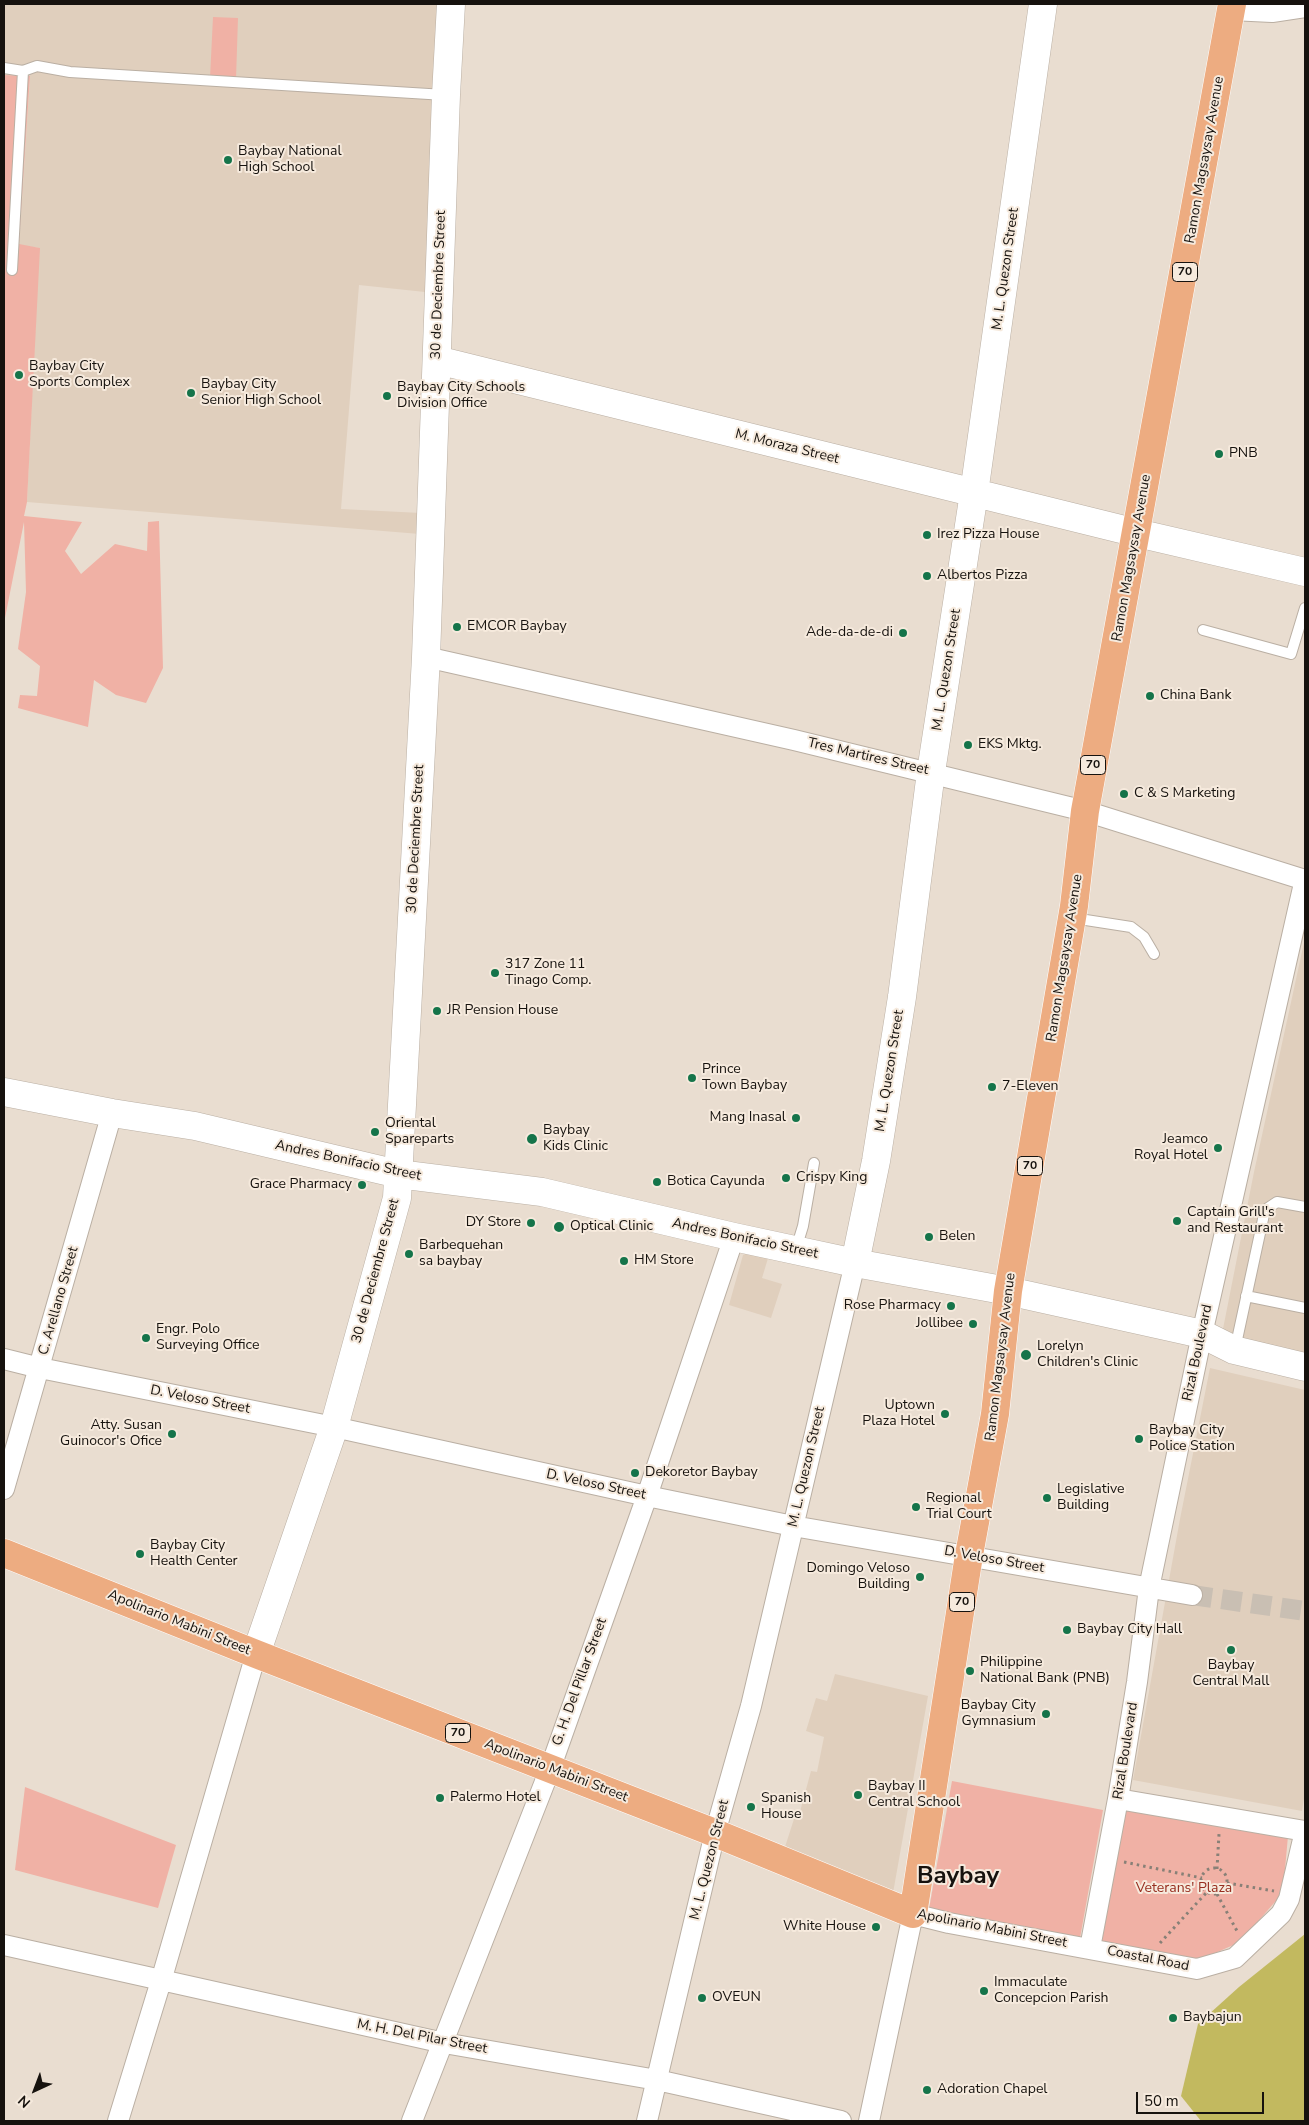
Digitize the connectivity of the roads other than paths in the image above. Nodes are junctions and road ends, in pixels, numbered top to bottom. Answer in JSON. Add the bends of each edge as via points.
{"nodes":[{"id":1,"x":451,"y":4,"type":"edge"},
{"id":2,"x":1043,"y":4,"type":"edge"},
{"id":3,"x":1232,"y":7,"type":"edge"},
{"id":4,"x":1305,"y":8,"type":"edge"},
{"id":5,"x":4,"y":68,"type":"edge"},
{"id":6,"x":23,"y":71,"type":"junction"},
{"id":7,"x":446,"y":95,"type":"junction"},
{"id":8,"x":12,"y":270,"type":"dead end"},
{"id":9,"x":437,"y":360,"type":"junction"},
{"id":10,"x":974,"y":493,"type":"junction"},
{"id":11,"x":1137,"y":533,"type":"junction"},
{"id":12,"x":1305,"y":572,"type":"edge"},
{"id":13,"x":1305,"y":608,"type":"edge"},
{"id":14,"x":1203,"y":630,"type":"dead end"},
{"id":15,"x":426,"y":657,"type":"junction"},
{"id":16,"x":931,"y":772,"type":"junction"},
{"id":17,"x":1085,"y":811,"type":"junction"},
{"id":18,"x":1305,"y":880,"type":"edge"},
{"id":19,"x":1072,"y":918,"type":"junction"},
{"id":20,"x":1154,"y":954,"type":"dead end"},
{"id":21,"x":4,"y":1092,"type":"edge"},
{"id":22,"x":112,"y":1113,"type":"junction"},
{"id":23,"x":814,"y":1163,"type":"dead end"},
{"id":24,"x":398,"y":1174,"type":"junction"},
{"id":25,"x":1305,"y":1207,"type":"edge"},
{"id":26,"x":734,"y":1237,"type":"junction"},
{"id":27,"x":795,"y":1250,"type":"junction"},
{"id":28,"x":856,"y":1263,"type":"junction"},
{"id":29,"x":1008,"y":1291,"type":"junction"},
{"id":30,"x":1246,"y":1296,"type":"junction"},
{"id":31,"x":1305,"y":1308,"type":"edge"},
{"id":32,"x":1202,"y":1334,"type":"junction"},
{"id":33,"x":1234,"y":1350,"type":"junction"},
{"id":34,"x":4,"y":1359,"type":"edge"},
{"id":35,"x":1305,"y":1367,"type":"edge"},
{"id":36,"x":40,"y":1368,"type":"junction"},
{"id":37,"x":334,"y":1427,"type":"junction"},
{"id":38,"x":4,"y":1489,"type":"edge"},
{"id":39,"x":646,"y":1496,"type":"junction"},
{"id":40,"x":793,"y":1526,"type":"junction"},
{"id":41,"x":4,"y":1553,"type":"edge"},
{"id":42,"x":970,"y":1555,"type":"junction"},
{"id":43,"x":1149,"y":1588,"type":"junction"},
{"id":44,"x":1192,"y":1594,"type":"tunnel mouth"},
{"id":45,"x":256,"y":1654,"type":"junction"},
{"id":46,"x":550,"y":1769,"type":"junction"},
{"id":47,"x":1118,"y":1799,"type":"junction"},
{"id":48,"x":1305,"y":1831,"type":"edge"},
{"id":49,"x":715,"y":1833,"type":"junction"},
{"id":50,"x":913,"y":1914,"type":"junction"},
{"id":51,"x":4,"y":1945,"type":"edge"},
{"id":52,"x":1090,"y":1948,"type":"junction"},
{"id":53,"x":161,"y":1982,"type":"junction"},
{"id":54,"x":444,"y":2043,"type":"junction"},
{"id":55,"x":657,"y":2080,"type":"junction"},
{"id":56,"x":118,"y":2121,"type":"edge"},
{"id":57,"x":412,"y":2121,"type":"edge"},
{"id":58,"x":647,"y":2121,"type":"edge"},
{"id":59,"x":841,"y":2121,"type":"edge"},
{"id":60,"x":869,"y":2121,"type":"edge"}],
"edges":[{"from":1,"to":7,"type":"street","name":"30 de Deciembre Street"},
{"from":2,"to":10,"type":"street","name":"M. L. Quezon Street"},
{"from":3,"to":4,"type":"street","via":[[1272,12]]},
{"from":3,"to":11,"type":"main road","name":"Ramon Magsaysay Avenue","number":"70"},
{"from":5,"to":6,"type":"lane"},
{"from":6,"to":7,"type":"lane","via":[[37,66],[70,72]]},
{"from":6,"to":8,"type":"lane"},
{"from":7,"to":9,"type":"street","name":"30 de Deciembre Street"},
{"from":9,"to":10,"type":"street","name":"M. Moraza Street"},
{"from":9,"to":15,"type":"street","name":"30 de Deciembre Street"},
{"from":10,"to":11,"type":"street","name":"M. Moraza Street"},
{"from":10,"to":16,"type":"street","name":"M. L. Quezon Street"},
{"from":11,"to":12,"type":"street","name":"M. Moraza Street"},
{"from":11,"to":17,"type":"main road","name":"Ramon Magsaysay Avenue","number":"70"},
{"from":13,"to":14,"type":"lane","via":[[1291,654]]},
{"from":15,"to":16,"type":"street","name":"Tres Martires Street"},
{"from":15,"to":24,"type":"street","name":"30 de Deciembre Street"},
{"from":16,"to":17,"type":"street","name":"Tres Martires Street"},
{"from":16,"to":28,"type":"street","name":"M. L. Quezon Street","via":[[901,1005]]},
{"from":17,"to":18,"type":"street","name":"Tres Martires Street"},
{"from":17,"to":19,"type":"main road","name":"Ramon Magsaysay Avenue","number":"70"},
{"from":18,"to":32,"type":"street","name":"Rizal Boulevard"},
{"from":19,"to":20,"type":"lane","via":[[1131,927],[1144,938]]},
{"from":19,"to":29,"type":"main road","name":"Ramon Magsaysay Avenue","number":"70"},
{"from":21,"to":22,"type":"street","name":"Andres Bonifacio Street"},
{"from":22,"to":24,"type":"street","name":"Andres Bonifacio Street","via":[[195,1126]]},
{"from":22,"to":36,"type":"street","name":"C. Arellano Street"},
{"from":23,"to":27,"type":"lane","via":[[803,1226]]},
{"from":24,"to":26,"type":"street","name":"Andres Bonifacio Street","via":[[542,1192]]},
{"from":24,"to":37,"type":"street","name":"30 de Deciembre Street","via":[[397,1198]]},
{"from":25,"to":30,"type":"lane","via":[[1277,1202],[1265,1210]]},
{"from":26,"to":27,"type":"street","name":"Andres Bonifacio Street"},
{"from":26,"to":39,"type":"street","name":"G. H. Del Pillar Street"},
{"from":27,"to":28,"type":"street","name":"Andres Bonifacio Street"},
{"from":28,"to":29,"type":"street","name":"Andres Bonifacio Street"},
{"from":28,"to":40,"type":"street","name":"M. L. Quezon Street"},
{"from":29,"to":32,"type":"street","name":"Andres Bonifacio Street"},
{"from":29,"to":42,"type":"main road","name":"Ramon Magsaysay Avenue","number":"70","via":[[995,1414]]},
{"from":30,"to":31,"type":"lane"},
{"from":30,"to":33,"type":"lane"},
{"from":32,"to":33,"type":"street","name":"Andres Bonifacio Street"},
{"from":32,"to":43,"type":"street","name":"Rizal Boulevard"},
{"from":33,"to":35,"type":"street","name":"Andres Bonifacio Street"},
{"from":34,"to":36,"type":"street","name":"D. Veloso Street"},
{"from":36,"to":37,"type":"street","name":"D. Veloso Street"},
{"from":36,"to":38,"type":"street","name":"C. Arellano Street"},
{"from":37,"to":39,"type":"street","name":"D. Veloso Street"},
{"from":37,"to":45,"type":"street","name":"30 de Deciembre Street"},
{"from":39,"to":40,"type":"street","name":"D. Veloso Street"},
{"from":39,"to":46,"type":"street","name":"G. H. Del Pillar Street"},
{"from":40,"to":42,"type":"street","name":"D. Veloso Street"},
{"from":40,"to":49,"type":"street","name":"M. L. Quezon Street","via":[[750,1706]]},
{"from":41,"to":45,"type":"main road","name":"Apolinario Mabini Street","number":"70"},
{"from":42,"to":43,"type":"street","name":"D. Veloso Street"},
{"from":42,"to":50,"type":"main road","name":"Ramon Magsaysay Avenue","number":"70"},
{"from":43,"to":44,"type":"street","name":"D. Veloso Street"},
{"from":43,"to":47,"type":"street","name":"Rizal Boulevard"},
{"from":45,"to":46,"type":"main road","name":"Apolinario Mabini Street","number":"70"},
{"from":45,"to":53,"type":"street"},
{"from":46,"to":49,"type":"main road","name":"Apolinario Mabini Street","number":"70"},
{"from":46,"to":54,"type":"street","name":"G. H. Del Pillar Street"},
{"from":47,"to":48,"type":"street"},
{"from":47,"to":52,"type":"street","name":"Rizal Boulevard"},
{"from":48,"to":52,"type":"street","name":"Coastal Road","via":[[1290,1894],[1281,1914],[1235,1958],[1197,1969]]},
{"from":49,"to":50,"type":"main road","name":"Apolinario Mabini Street","number":"70"},
{"from":49,"to":55,"type":"street","name":"M. L. Quezon Street"},
{"from":50,"to":52,"type":"street","name":"Apolinario Mabini Street"},
{"from":50,"to":60,"type":"street"},
{"from":51,"to":53,"type":"street","name":"M. H. Del Pilar Street"},
{"from":53,"to":54,"type":"street","name":"M. H. Del Pilar Street"},
{"from":53,"to":56,"type":"street"},
{"from":54,"to":55,"type":"street","name":"M. H. Del Pilar Street"},
{"from":54,"to":57,"type":"street","name":"G. H. Del Pillar Street"},
{"from":55,"to":58,"type":"street","name":"M. L. Quezon Street"},
{"from":55,"to":59,"type":"street","name":"M. H. Del Pilar Street"}]}
